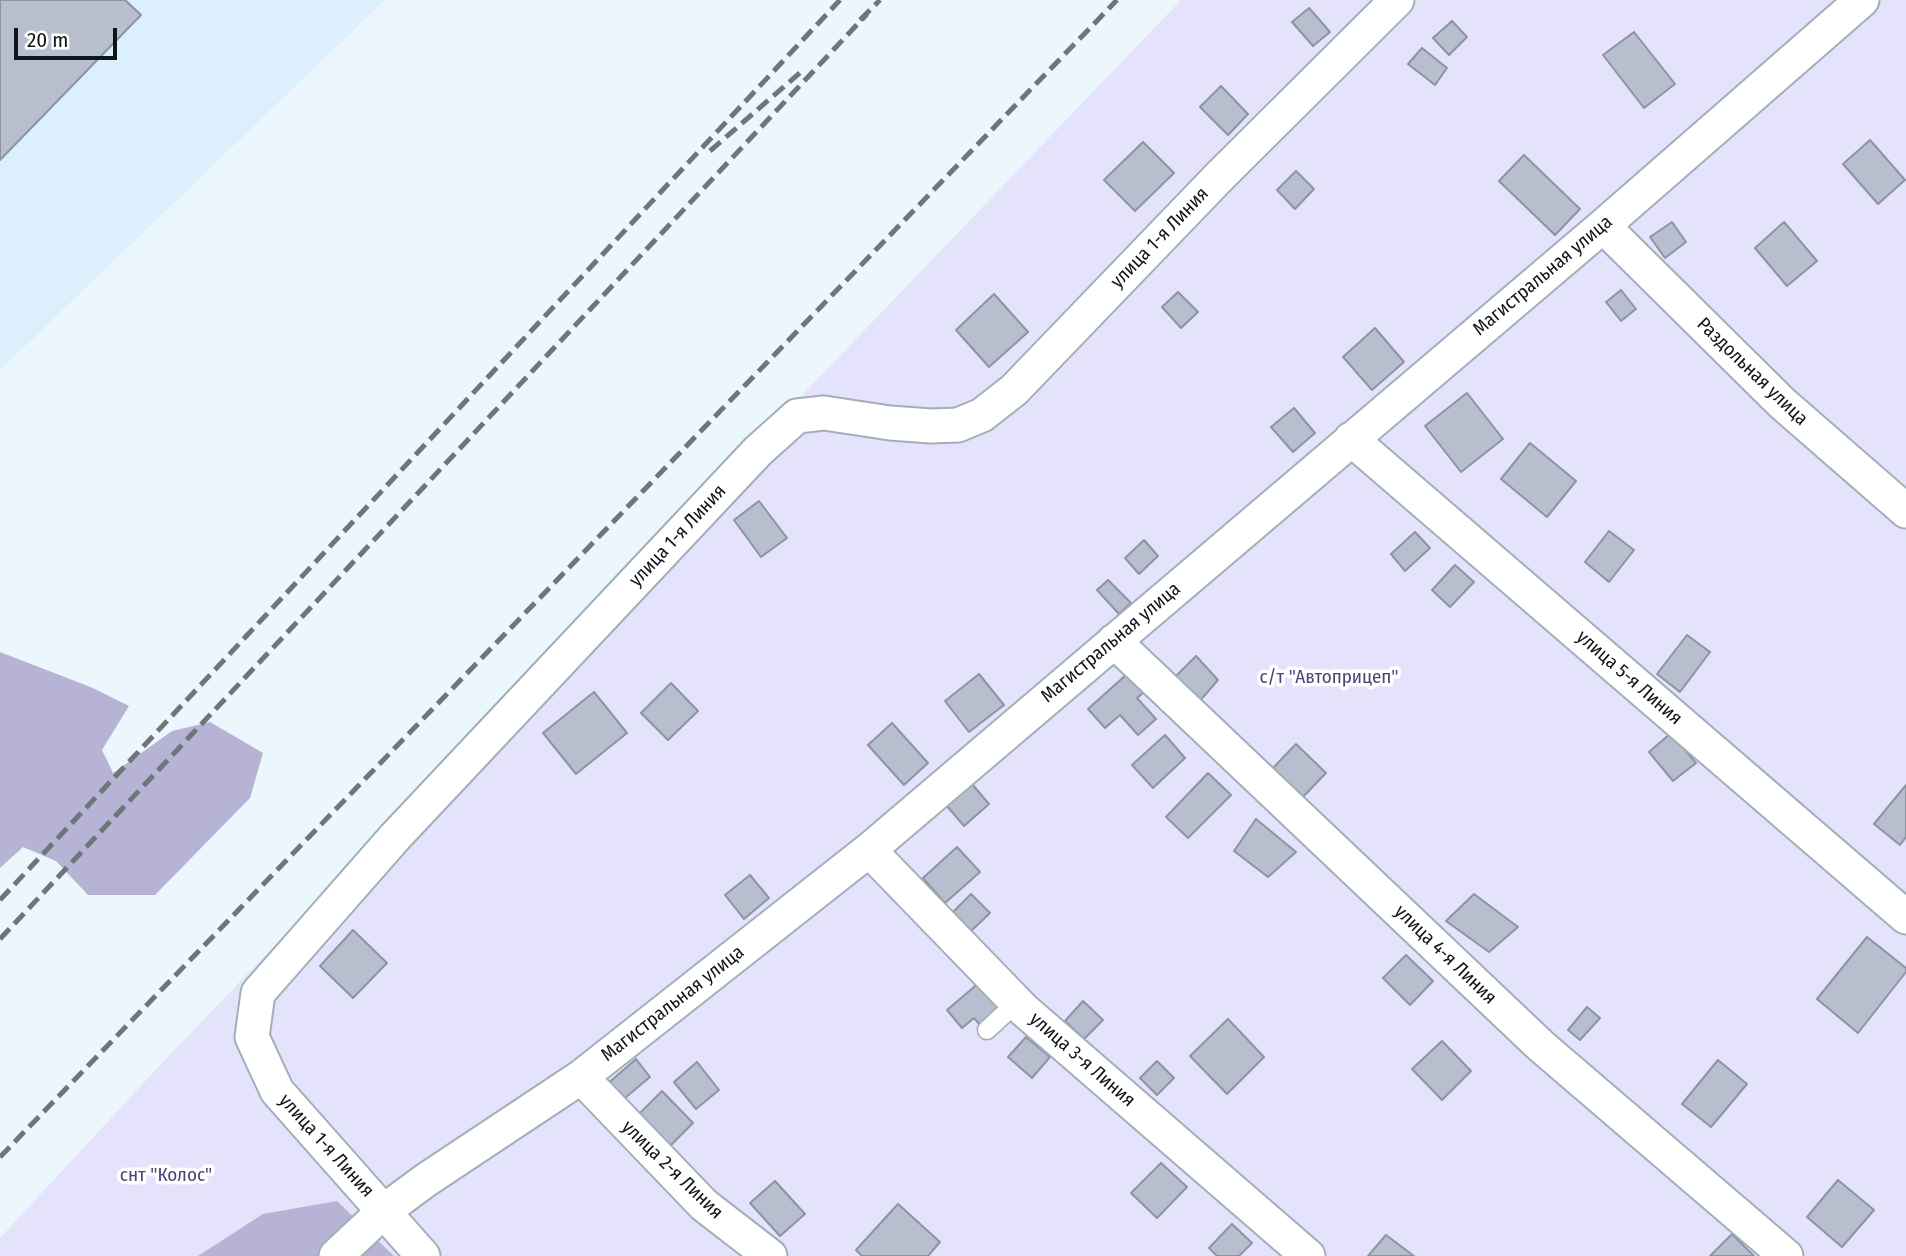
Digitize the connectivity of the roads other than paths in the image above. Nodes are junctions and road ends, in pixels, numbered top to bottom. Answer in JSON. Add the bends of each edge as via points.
{"nodes":[{"id":1,"x":1398,"y":0,"type":"edge"},
{"id":2,"x":1862,"y":0,"type":"edge"},
{"id":3,"x":1603,"y":226,"type":"junction"},
{"id":4,"x":1351,"y":439,"type":"junction"},
{"id":5,"x":1906,"y":511,"type":"edge"},
{"id":6,"x":1114,"y":641,"type":"junction"},
{"id":7,"x":869,"y":850,"type":"junction"},
{"id":8,"x":1906,"y":917,"type":"edge"},
{"id":9,"x":1017,"y":1002,"type":"junction"},
{"id":10,"x":988,"y":1030,"type":"dead end"},
{"id":11,"x":581,"y":1077,"type":"junction"},
{"id":12,"x":384,"y":1211,"type":"junction"},
{"id":13,"x":336,"y":1256,"type":"edge"},
{"id":14,"x":423,"y":1256,"type":"edge"},
{"id":15,"x":770,"y":1256,"type":"edge"},
{"id":16,"x":1308,"y":1256,"type":"edge"},
{"id":17,"x":1787,"y":1256,"type":"edge"}],
"edges":[{"from":1,"to":12,"type":"street","name":"улица 1-я Линия","via":[[1014,390],[982,415],[958,425],[931,426],[824,413],[797,416],[758,451],[404,827],[258,993],[252,1037],[277,1091]]},
{"from":2,"to":3,"type":"street","name":"Магистральная улица"},
{"from":3,"to":4,"type":"street","name":"Магистральная улица"},
{"from":3,"to":5,"type":"street","name":"Раздольная улица","via":[[1782,403]]},
{"from":4,"to":6,"type":"street","name":"Магистральная улица"},
{"from":4,"to":8,"type":"street","name":"улица 5-я Линия"},
{"from":6,"to":7,"type":"street","name":"Магистральная улица"},
{"from":6,"to":17,"type":"street","name":"улица 4-я Линия","via":[[1541,1046]]},
{"from":7,"to":9,"type":"street","name":"улица 3-я Линия"},
{"from":7,"to":11,"type":"street","name":"Магистральная улица"},
{"from":9,"to":10,"type":"lane"},
{"from":9,"to":16,"type":"street","name":"улица 3-я Линия"},
{"from":11,"to":12,"type":"street","name":"Магистральная улица"},
{"from":11,"to":15,"type":"street","name":"улица 2-я Линия","via":[[704,1205]]},
{"from":12,"to":13,"type":"street","name":"Магистральная улица"},
{"from":12,"to":14,"type":"street","name":"улица 1-я Линия"}]}
